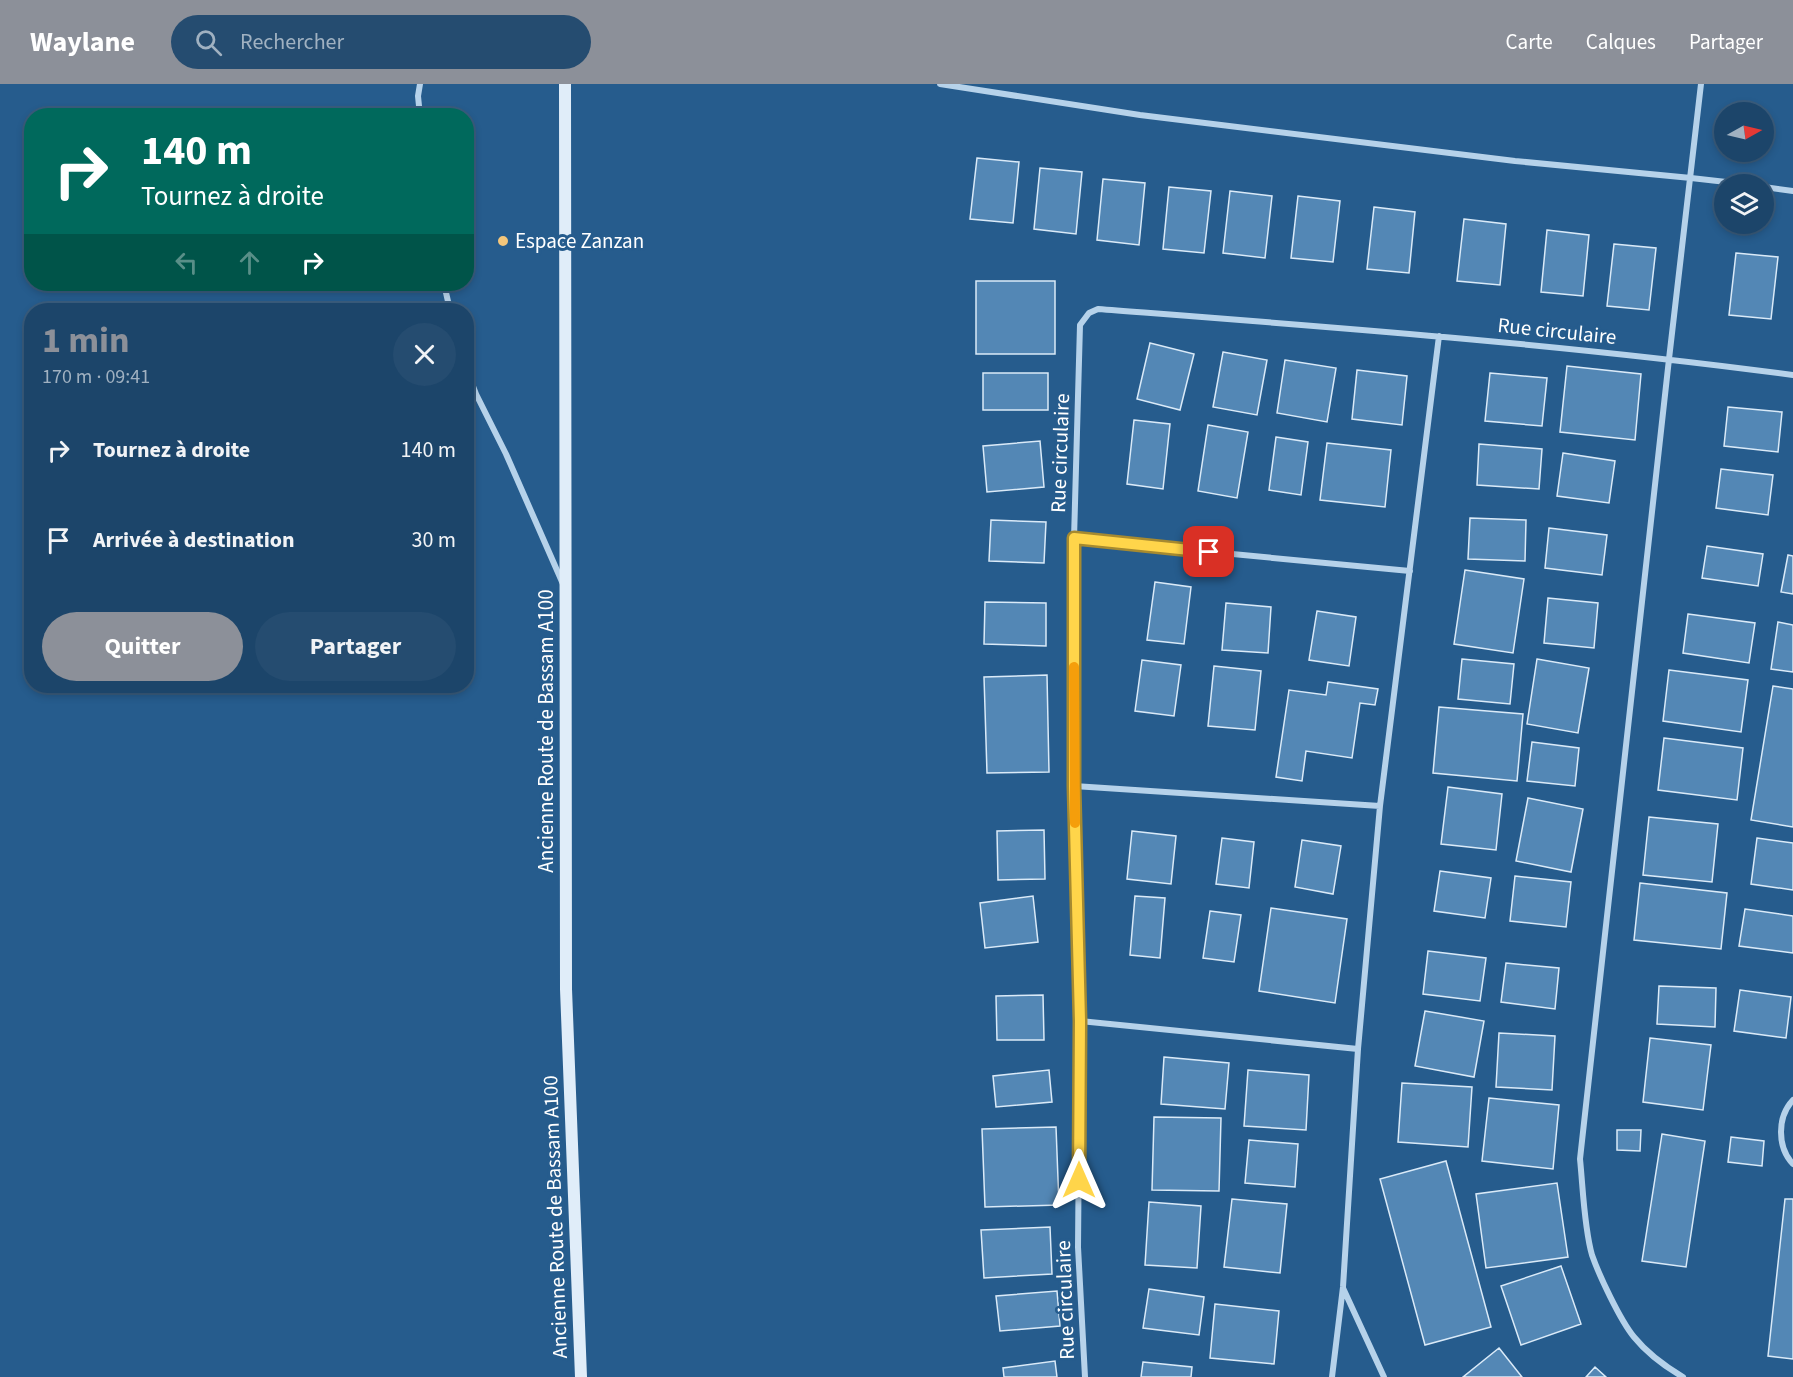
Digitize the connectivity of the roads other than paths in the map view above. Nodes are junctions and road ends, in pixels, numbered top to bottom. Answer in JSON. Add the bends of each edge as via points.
{"nodes":[{"id":1,"x":420,"y":84,"type":"edge"},
{"id":2,"x":565,"y":84,"type":"edge"},
{"id":3,"x":940,"y":84,"type":"edge"},
{"id":4,"x":1701,"y":84,"type":"edge"},
{"id":5,"x":419,"y":108,"type":"edge"},
{"id":6,"x":1691,"y":178,"type":"junction"},
{"id":7,"x":1714,"y":181,"type":"edge"},
{"id":8,"x":1774,"y":188,"type":"edge"},
{"id":9,"x":1793,"y":191,"type":"edge"},
{"id":10,"x":1439,"y":336,"type":"junction"},
{"id":11,"x":1669,"y":359,"type":"junction"},
{"id":12,"x":1793,"y":375,"type":"edge"},
{"id":13,"x":474,"y":389,"type":"edge"},
{"id":14,"x":1074,"y":538,"type":"junction"},
{"id":15,"x":1410,"y":572,"type":"junction"},
{"id":16,"x":566,"y":591,"type":"junction"},
{"id":17,"x":1074,"y":786,"type":"junction"},
{"id":18,"x":1380,"y":806,"type":"junction"},
{"id":19,"x":1080,"y":1021,"type":"junction"},
{"id":20,"x":1358,"y":1049,"type":"junction"},
{"id":21,"x":1793,"y":1100,"type":"edge"},
{"id":22,"x":1793,"y":1164,"type":"edge"},
{"id":23,"x":1343,"y":1287,"type":"junction"},
{"id":24,"x":580,"y":1377,"type":"edge"},
{"id":25,"x":1085,"y":1377,"type":"edge"},
{"id":26,"x":1332,"y":1377,"type":"edge"},
{"id":27,"x":1384,"y":1377,"type":"edge"},
{"id":28,"x":1683,"y":1377,"type":"edge"}],
"edges":[{"from":1,"to":5,"type":"street"},
{"from":2,"to":16,"type":"main road","name":"Ancienne Route de Bassam A100"},
{"from":3,"to":6,"type":"street","via":[[1140,115],[1515,161]]},
{"from":4,"to":6,"type":"street"},
{"from":6,"to":7,"type":"street"},
{"from":6,"to":11,"type":"street"},
{"from":8,"to":9,"type":"street"},
{"from":10,"to":11,"type":"street","name":"Rue circulaire"},
{"from":10,"to":14,"type":"street","name":"Rue circulaire","via":[[1098,309],[1089,313],[1080,325]]},
{"from":10,"to":15,"type":"street"},
{"from":11,"to":12,"type":"street","name":"Rue circulaire"},
{"from":11,"to":28,"type":"street","via":[[1580,1159],[1592,1254],[1613,1302],[1634,1336]]},
{"from":13,"to":16,"type":"street"},
{"from":14,"to":15,"type":"street"},
{"from":14,"to":17,"type":"street","name":"Rue circulaire"},
{"from":15,"to":18,"type":"street"},
{"from":16,"to":24,"type":"main road","name":"Ancienne Route de Bassam A100","via":[[566,989]]},
{"from":17,"to":18,"type":"street"},
{"from":17,"to":19,"type":"street","name":"Rue circulaire"},
{"from":18,"to":20,"type":"street"},
{"from":19,"to":20,"type":"street"},
{"from":19,"to":25,"type":"street","name":"Rue circulaire","via":[[1078,1247]]},
{"from":20,"to":23,"type":"street"},
{"from":21,"to":22,"type":"street","via":[[1781,1125],[1782,1144]]},
{"from":23,"to":26,"type":"street"},
{"from":23,"to":27,"type":"street"}]}
